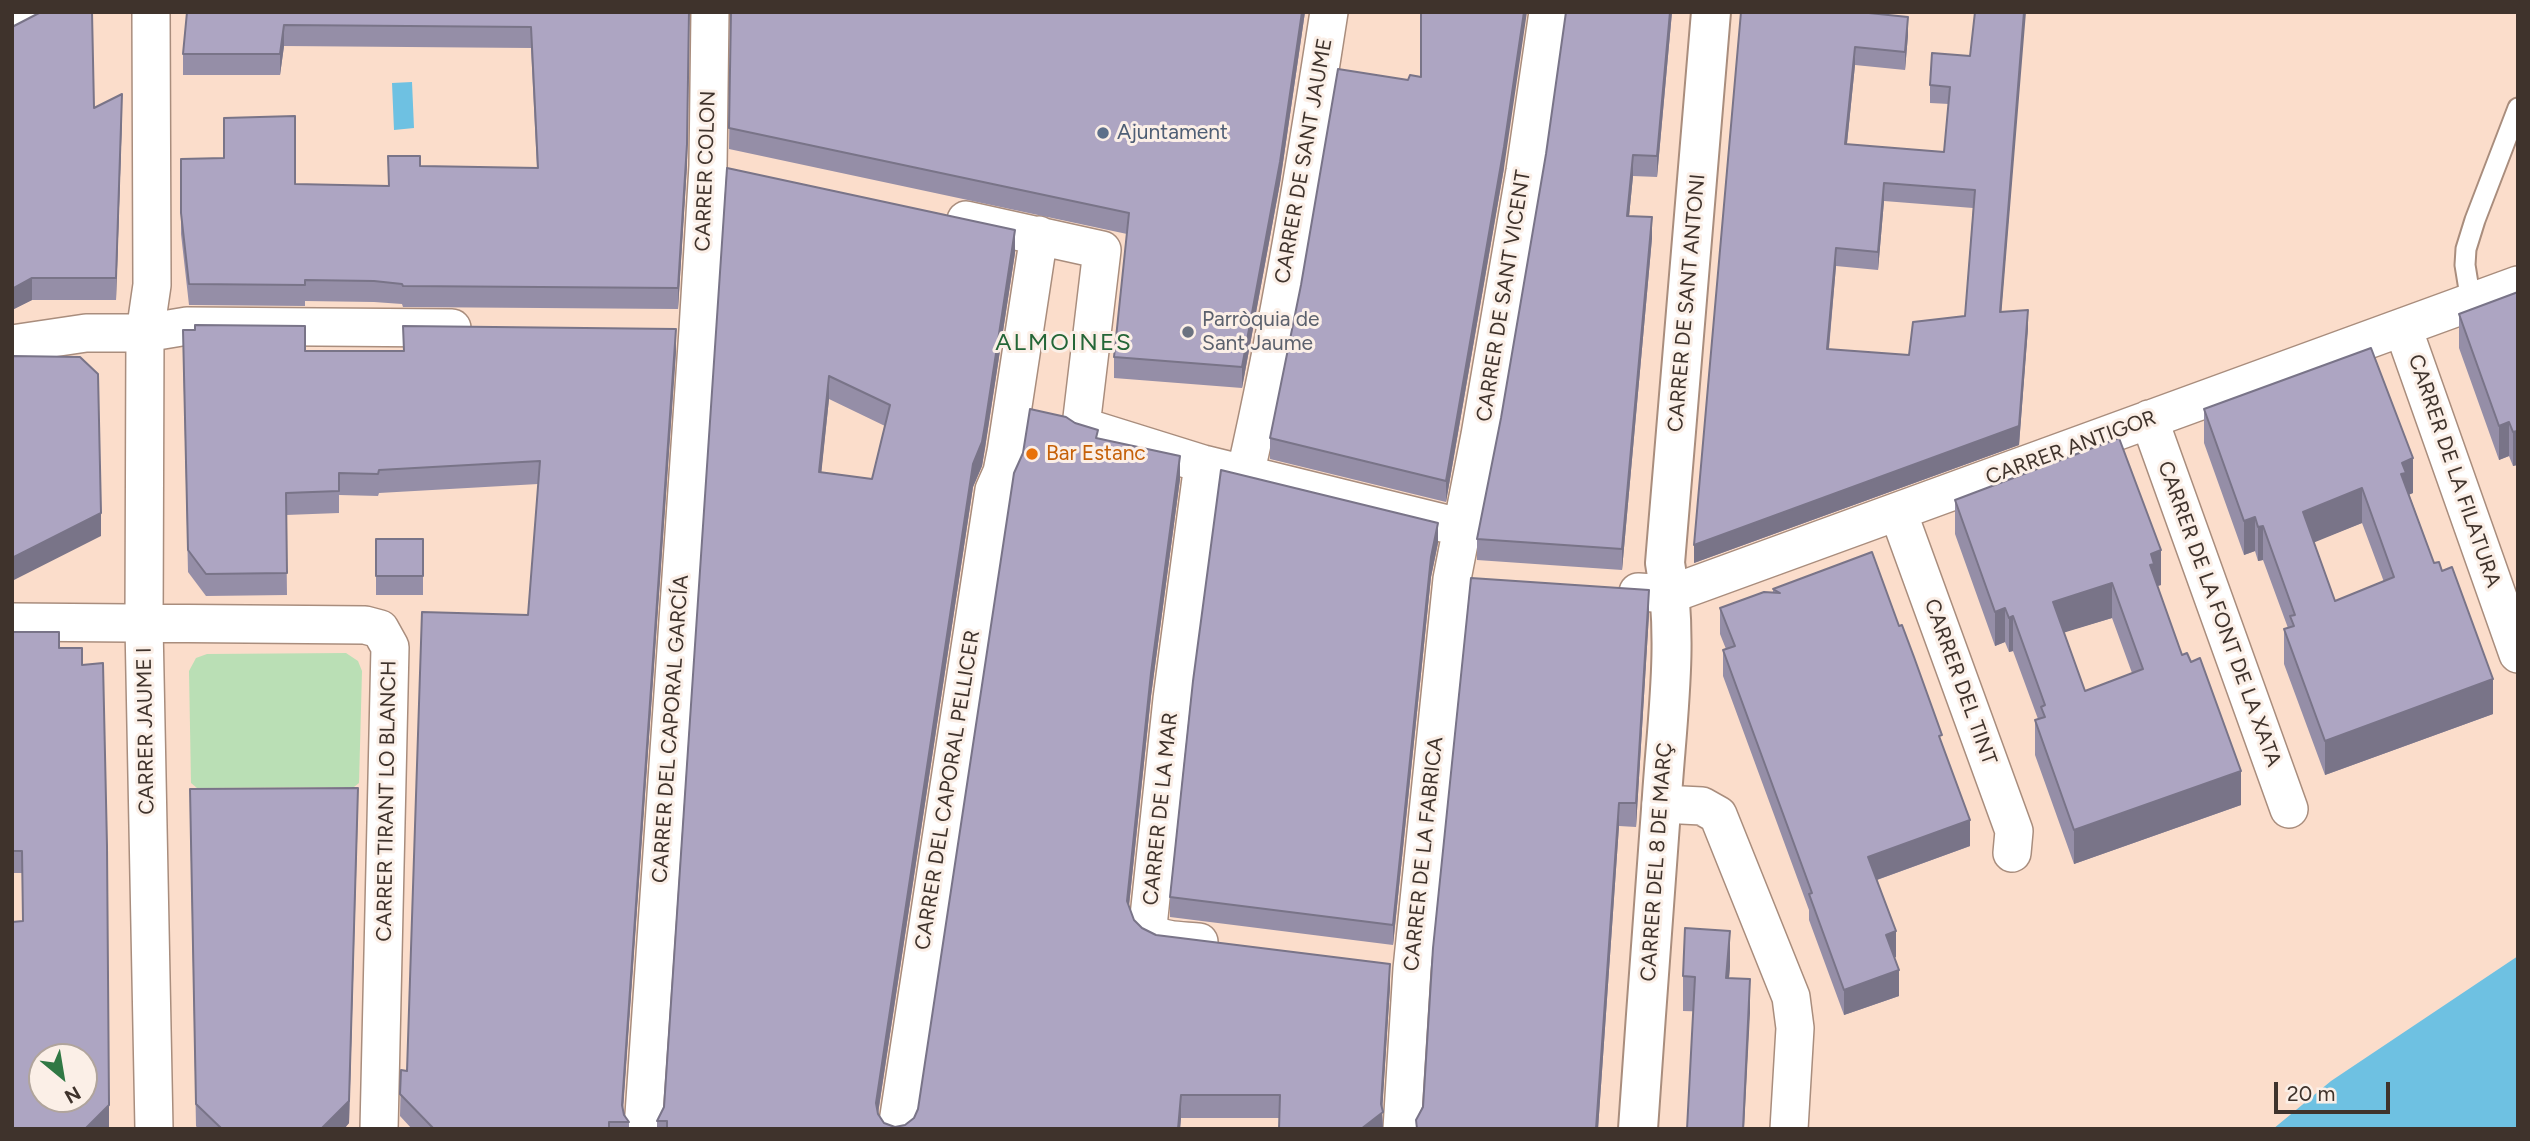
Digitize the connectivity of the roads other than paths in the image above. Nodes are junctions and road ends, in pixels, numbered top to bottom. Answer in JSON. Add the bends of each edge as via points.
{"nodes":[{"id":1,"x":37,"y":12,"type":"edge"},
{"id":2,"x":151,"y":12,"type":"edge"},
{"id":3,"x":710,"y":12,"type":"edge"},
{"id":4,"x":1329,"y":12,"type":"edge"},
{"id":5,"x":1548,"y":12,"type":"edge"},
{"id":6,"x":1711,"y":12,"type":"edge"},
{"id":7,"x":12,"y":25,"type":"edge"},
{"id":8,"x":2518,"y":108,"type":"edge"},
{"id":9,"x":932,"y":213,"type":"edge"},
{"id":10,"x":1039,"y":236,"type":"junction"},
{"id":11,"x":2518,"y":285,"type":"edge"},
{"id":12,"x":2471,"y":302,"type":"junction"},
{"id":13,"x":491,"y":328,"type":"edge"},
{"id":14,"x":2403,"y":328,"type":"junction"},
{"id":15,"x":685,"y":330,"type":"joint"},
{"id":16,"x":145,"y":333,"type":"junction"},
{"id":17,"x":12,"y":344,"type":"edge"},
{"id":18,"x":2149,"y":419,"type":"junction"},
{"id":19,"x":1203,"y":464,"type":"junction"},
{"id":20,"x":1245,"y":475,"type":"junction"},
{"id":21,"x":1898,"y":512,"type":"junction"},
{"id":22,"x":1463,"y":528,"type":"junction"},
{"id":23,"x":1466,"y":580,"type":"joint"},
{"id":24,"x":1602,"y":590,"type":"edge"},
{"id":25,"x":1671,"y":594,"type":"junction"},
{"id":26,"x":12,"y":622,"type":"edge"},
{"id":27,"x":144,"y":625,"type":"junction"},
{"id":28,"x":2518,"y":654,"type":"edge"},
{"id":29,"x":1661,"y":804,"type":"junction"},
{"id":30,"x":2289,"y":809,"type":"dead end"},
{"id":31,"x":2012,"y":853,"type":"dead end"},
{"id":32,"x":1226,"y":945,"type":"edge"},
{"id":33,"x":154,"y":1129,"type":"edge"},
{"id":34,"x":379,"y":1129,"type":"edge"},
{"id":35,"x":643,"y":1129,"type":"edge"},
{"id":36,"x":897,"y":1129,"type":"edge"},
{"id":37,"x":1402,"y":1129,"type":"edge"},
{"id":38,"x":1638,"y":1129,"type":"edge"},
{"id":39,"x":1790,"y":1129,"type":"edge"}],
"edges":[{"from":1,"to":7,"type":"street"},
{"from":2,"to":16,"type":"street","name":"CARRER JAUME I","via":[[152,285]]},
{"from":3,"to":15,"type":"street","name":"CARRER COLON","via":[[721,169]]},
{"from":4,"to":20,"type":"street","name":"CARRER DE SANT JAUME","via":[[1267,376]]},
{"from":5,"to":22,"type":"street","name":"CARRER DE SANT VICENT"},
{"from":6,"to":25,"type":"street","name":"CARRER DE SANT ANTONI","via":[[1665,563]]},
{"from":8,"to":12,"type":"lane","via":[[2466,249]]},
{"from":9,"to":10,"type":"street"},
{"from":10,"to":19,"type":"street","via":[[1102,250],[1081,426]]},
{"from":10,"to":36,"type":"street","name":"CARRER DEL CAPORAL PELLICER","via":[[1006,452],[994,490]]},
{"from":11,"to":12,"type":"street","name":"CARRER ANTIGOR"},
{"from":12,"to":14,"type":"street","name":"CARRER ANTIGOR"},
{"from":13,"to":16,"type":"street","via":[[187,326]]},
{"from":14,"to":18,"type":"street","name":"CARRER ANTIGOR"},
{"from":14,"to":28,"type":"street","name":"CARRER DE LA FILATURA"},
{"from":15,"to":35,"type":"street","name":"CARRER DEL CAPORAL GARCÍA"},
{"from":16,"to":17,"type":"street","via":[[86,333]]},
{"from":16,"to":27,"type":"street","name":"CARRER JAUME I"},
{"from":18,"to":21,"type":"street","name":"CARRER ANTIGOR"},
{"from":18,"to":30,"type":"street","name":"CARRER DE LA FONT DE LA XATA"},
{"from":19,"to":20,"type":"street"},
{"from":19,"to":32,"type":"street","name":"CARRER DE LA MAR","via":[[1148,926],[1159,937]]},
{"from":20,"to":22,"type":"street"},
{"from":21,"to":25,"type":"street","name":"CARRER ANTIGOR"},
{"from":21,"to":31,"type":"street","name":"CARRER DEL TINT","via":[[2014,831]]},
{"from":22,"to":23,"type":"street","name":"CARRER DE SANT VICENT"},
{"from":23,"to":37,"type":"street","name":"CARRER DE LA FABRICA","via":[[1399,967]]},
{"from":24,"to":25,"type":"street"},
{"from":25,"to":29,"type":"street","name":"CARRER DEL 8 DE MARÇ"},
{"from":26,"to":27,"type":"street","name":"CARRER TIRANT LO BLANCH"},
{"from":27,"to":33,"type":"street","name":"CARRER JAUME I"},
{"from":27,"to":34,"type":"street","name":"CARRER TIRANT LO BLANCH","via":[[365,625],[380,629],[390,647]]},
{"from":29,"to":38,"type":"street","name":"CARRER DEL 8 DE MARÇ"},
{"from":29,"to":39,"type":"street","via":[[1702,806],[1718,815],[1791,997],[1795,1028]]}]}
